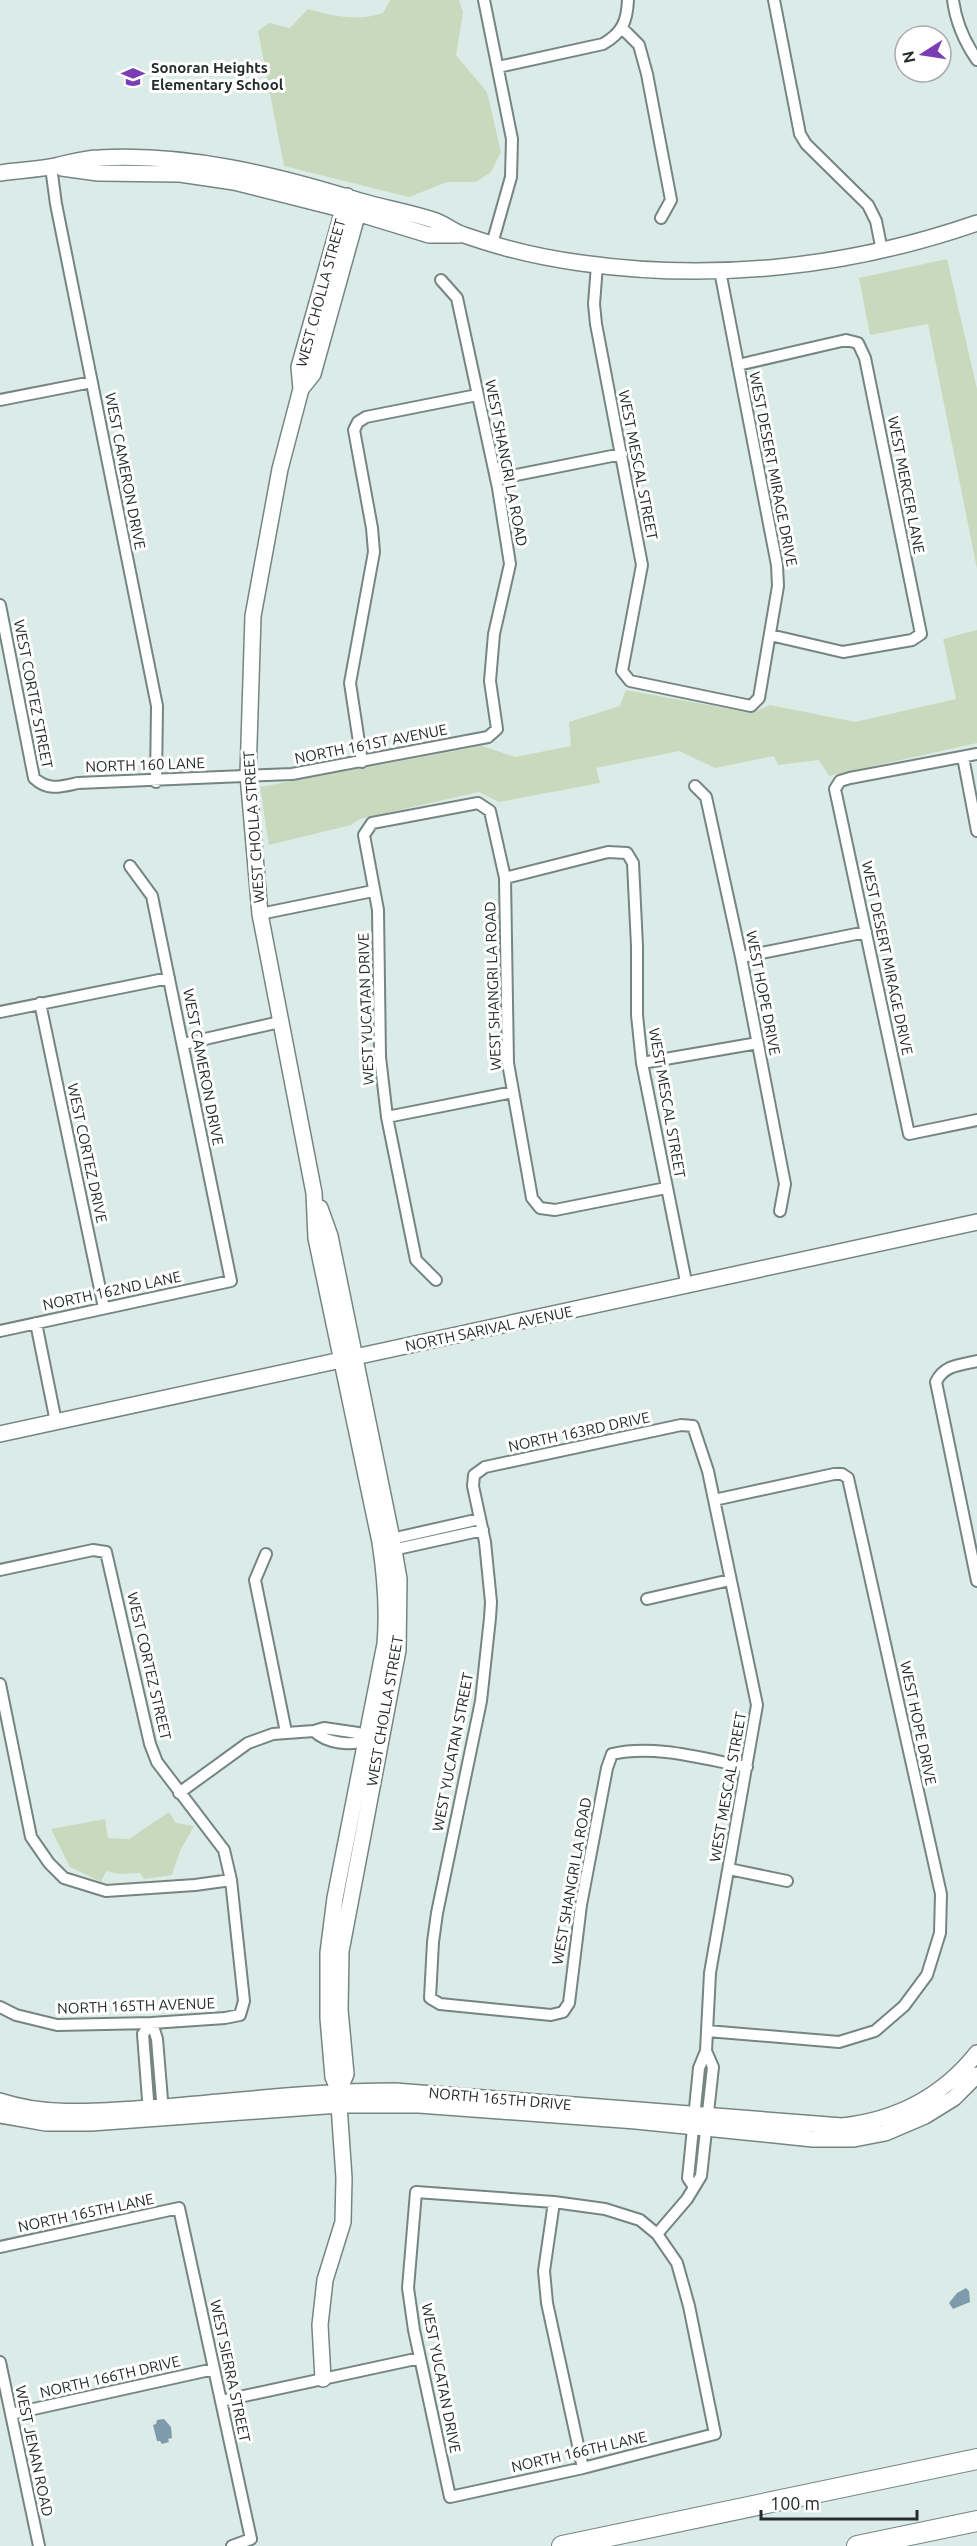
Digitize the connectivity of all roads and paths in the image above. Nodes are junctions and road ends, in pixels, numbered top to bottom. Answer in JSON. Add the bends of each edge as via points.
{"nodes":[{"id":1,"x":484,"y":0,"type":"edge"},
{"id":2,"x":628,"y":0,"type":"edge"},
{"id":3,"x":774,"y":0,"type":"edge"},
{"id":4,"x":953,"y":0,"type":"edge"},
{"id":5,"x":623,"y":29,"type":"junction"},
{"id":6,"x":977,"y":60,"type":"edge"},
{"id":7,"x":498,"y":67,"type":"junction"},
{"id":8,"x":51,"y":167,"type":"junction"},
{"id":9,"x":0,"y":173,"type":"edge"},
{"id":10,"x":352,"y":205,"type":"junction"},
{"id":11,"x":661,"y":218,"type":"dead end"},
{"id":12,"x":977,"y":222,"type":"edge"},
{"id":13,"x":492,"y":244,"type":"junction"},
{"id":14,"x":882,"y":251,"type":"junction"},
{"id":15,"x":597,"y":264,"type":"junction"},
{"id":16,"x":720,"y":271,"type":"junction"},
{"id":17,"x":441,"y":279,"type":"dead end"},
{"id":18,"x":738,"y":365,"type":"junction"},
{"id":19,"x":92,"y":382,"type":"junction"},
{"id":20,"x":477,"y":395,"type":"junction"},
{"id":21,"x":0,"y":400,"type":"edge"},
{"id":22,"x":622,"y":454,"type":"junction"},
{"id":23,"x":495,"y":479,"type":"junction"},
{"id":24,"x":0,"y":605,"type":"edge"},
{"id":25,"x":770,"y":635,"type":"junction"},
{"id":26,"x":751,"y":706,"type":"joint"},
{"id":27,"x":497,"y":729,"type":"joint"},
{"id":28,"x":977,"y":754,"type":"edge"},
{"id":29,"x":963,"y":757,"type":"junction"},
{"id":30,"x":362,"y":762,"type":"junction"},
{"id":31,"x":248,"y":775,"type":"junction"},
{"id":32,"x":156,"y":782,"type":"junction"},
{"id":33,"x":43,"y":786,"type":"joint"},
{"id":34,"x":695,"y":786,"type":"dead end"},
{"id":35,"x":977,"y":831,"type":"edge"},
{"id":36,"x":364,"y":835,"type":"joint"},
{"id":37,"x":130,"y":866,"type":"dead end"},
{"id":38,"x":505,"y":878,"type":"junction"},
{"id":39,"x":374,"y":891,"type":"junction"},
{"id":40,"x":260,"y":914,"type":"junction"},
{"id":41,"x":866,"y":932,"type":"junction"},
{"id":42,"x":741,"y":957,"type":"junction"},
{"id":43,"x":169,"y":978,"type":"junction"},
{"id":44,"x":40,"y":1003,"type":"junction"},
{"id":45,"x":0,"y":1012,"type":"edge"},
{"id":46,"x":280,"y":1022,"type":"junction"},
{"id":47,"x":758,"y":1042,"type":"junction"},
{"id":48,"x":183,"y":1044,"type":"junction"},
{"id":49,"x":642,"y":1063,"type":"junction"},
{"id":50,"x":513,"y":1092,"type":"junction"},
{"id":51,"x":387,"y":1117,"type":"junction"},
{"id":52,"x":976,"y":1123,"type":"edge"},
{"id":53,"x":666,"y":1188,"type":"junction"},
{"id":54,"x":780,"y":1210,"type":"dead end"},
{"id":55,"x":977,"y":1222,"type":"edge"},
{"id":56,"x":436,"y":1280,"type":"dead end"},
{"id":57,"x":231,"y":1281,"type":"joint"},
{"id":58,"x":687,"y":1287,"type":"junction"},
{"id":59,"x":104,"y":1308,"type":"junction"},
{"id":60,"x":36,"y":1323,"type":"junction"},
{"id":61,"x":0,"y":1330,"type":"edge"},
{"id":62,"x":348,"y":1359,"type":"junction"},
{"id":63,"x":977,"y":1361,"type":"edge"},
{"id":64,"x":56,"y":1422,"type":"junction"},
{"id":65,"x":693,"y":1426,"type":"joint"},
{"id":66,"x":0,"y":1434,"type":"edge"},
{"id":67,"x":474,"y":1475,"type":"joint"},
{"id":68,"x":714,"y":1500,"type":"junction"},
{"id":69,"x":481,"y":1524,"type":"junction"},
{"id":70,"x":387,"y":1546,"type":"junction"},
{"id":71,"x":266,"y":1554,"type":"dead end"},
{"id":72,"x":0,"y":1570,"type":"edge"},
{"id":73,"x":730,"y":1580,"type":"junction"},
{"id":74,"x":977,"y":1581,"type":"edge"},
{"id":75,"x":647,"y":1599,"type":"dead end"},
{"id":76,"x":0,"y":1684,"type":"edge"},
{"id":77,"x":286,"y":1732,"type":"junction"},
{"id":78,"x":373,"y":1741,"type":"junction"},
{"id":79,"x":747,"y":1767,"type":"junction"},
{"id":80,"x":179,"y":1793,"type":"junction"},
{"id":81,"x":729,"y":1869,"type":"junction"},
{"id":82,"x":231,"y":1880,"type":"junction"},
{"id":83,"x":787,"y":1881,"type":"dead end"},
{"id":84,"x":0,"y":2007,"type":"edge"},
{"id":85,"x":563,"y":2012,"type":"joint"},
{"id":86,"x":240,"y":2015,"type":"joint"},
{"id":87,"x":152,"y":2023,"type":"junction"},
{"id":88,"x":707,"y":2031,"type":"junction"},
{"id":89,"x":977,"y":2053,"type":"edge"},
{"id":90,"x":977,"y":2075,"type":"edge"},
{"id":91,"x":339,"y":2098,"type":"junction"},
{"id":92,"x":0,"y":2101,"type":"edge"},
{"id":93,"x":156,"y":2113,"type":"junction"},
{"id":94,"x":0,"y":2115,"type":"edge"},
{"id":95,"x":701,"y":2121,"type":"junction"},
{"id":96,"x":554,"y":2202,"type":"junction"},
{"id":97,"x":178,"y":2208,"type":"joint"},
{"id":98,"x":657,"y":2234,"type":"junction"},
{"id":99,"x":0,"y":2247,"type":"edge"},
{"id":100,"x":420,"y":2358,"type":"junction"},
{"id":101,"x":0,"y":2362,"type":"edge"},
{"id":102,"x":214,"y":2369,"type":"junction"},
{"id":103,"x":323,"y":2379,"type":"junction"},
{"id":104,"x":221,"y":2401,"type":"junction"},
{"id":105,"x":11,"y":2414,"type":"junction"},
{"id":106,"x":977,"y":2459,"type":"edge"},
{"id":107,"x":583,"y":2468,"type":"junction"},
{"id":108,"x":450,"y":2497,"type":"joint"},
{"id":109,"x":977,"y":2521,"type":"edge"},
{"id":110,"x":977,"y":2532,"type":"edge"},
{"id":111,"x":911,"y":2535,"type":"junction"},
{"id":112,"x":39,"y":2546,"type":"edge"},
{"id":113,"x":232,"y":2546,"type":"edge"},
{"id":114,"x":562,"y":2546,"type":"edge"},
{"id":115,"x":857,"y":2546,"type":"edge"}],
"edges":[{"from":1,"to":7,"type":"street"},
{"from":2,"to":5,"type":"street"},
{"from":3,"to":14,"type":"street","via":[[800,134],[868,205]]},
{"from":4,"to":6,"type":"street","via":[[965,43]]},
{"from":5,"to":7,"type":"street","via":[[603,44]]},
{"from":5,"to":11,"type":"street","via":[[639,45],[647,74],[671,200]]},
{"from":7,"to":13,"type":"street","via":[[512,139],[512,167]]},
{"from":8,"to":9,"type":"street"},
{"from":8,"to":10,"type":"street","via":[[98,173],[180,174]]},
{"from":8,"to":19,"type":"street","name":"WEST CAMERON DRIVE"},
{"from":10,"to":13,"type":"street","via":[[429,235],[462,235]]},
{"from":10,"to":31,"type":"street","name":"WEST CHOLLA STREET","via":[[313,374],[301,389],[280,469],[253,616]]},
{"from":12,"to":14,"type":"street"},
{"from":13,"to":15,"type":"street"},
{"from":14,"to":16,"type":"street","via":[[835,260]]},
{"from":15,"to":16,"type":"street"},
{"from":15,"to":22,"type":"street","name":"WEST MESCAL STREET","via":[[596,324]]},
{"from":16,"to":18,"type":"street","name":"WEST DESERT MIRAGE DRIVE"},
{"from":17,"to":20,"type":"street","name":"WEST SHANGRI LA ROAD","via":[[457,298]]},
{"from":18,"to":25,"type":"street","name":"WEST DESERT MIRAGE DRIVE","via":[[777,565],[778,586]]},
{"from":18,"to":25,"type":"street","name":"WEST MERCER LANE","via":[[846,340],[858,343],[865,358],[921,634],[912,640],[843,652]]},
{"from":19,"to":21,"type":"street"},
{"from":19,"to":32,"type":"street","name":"WEST CAMERON DRIVE","via":[[157,706]]},
{"from":20,"to":23,"type":"street","name":"WEST SHANGRI LA ROAD"},
{"from":20,"to":30,"type":"street","via":[[366,417],[354,430],[374,552],[350,682]]},
{"from":22,"to":23,"type":"street"},
{"from":22,"to":26,"type":"street","name":"WEST MESCAL STREET","via":[[642,565],[622,671],[630,681]]},
{"from":23,"to":27,"type":"street","name":"WEST SHANGRI LA ROAD","via":[[510,564],[494,634],[490,681]]},
{"from":24,"to":33,"type":"street","name":"WEST CORTEZ STREET","via":[[34,778]]},
{"from":25,"to":26,"type":"street","name":"WEST DESERT MIRAGE DRIVE","via":[[759,698]]},
{"from":27,"to":30,"type":"street","name":"NORTH 161ST AVENUE","via":[[488,737]]},
{"from":28,"to":29,"type":"street"},
{"from":29,"to":35,"type":"street"},
{"from":29,"to":41,"type":"street","name":"WEST DESERT MIRAGE DRIVE","via":[[840,781],[836,789]]},
{"from":30,"to":31,"type":"street","name":"NORTH 161ST AVENUE","via":[[292,774]]},
{"from":31,"to":32,"type":"street","name":"NORTH 160 LANE"},
{"from":31,"to":40,"type":"street","name":"WEST CHOLLA STREET"},
{"from":32,"to":33,"type":"street","name":"NORTH 160 LANE"},
{"from":34,"to":42,"type":"street","name":"WEST HOPE DRIVE","via":[[705,797]]},
{"from":36,"to":38,"type":"street","name":"WEST SHANGRI LA ROAD","via":[[372,823],[478,803],[490,811]]},
{"from":36,"to":39,"type":"street","name":"WEST YUCATAN DRIVE"},
{"from":37,"to":43,"type":"street","name":"WEST CAMERON DRIVE","via":[[153,896]]},
{"from":38,"to":49,"type":"street","name":"WEST MESCAL STREET","via":[[608,852],[627,853],[633,863]]},
{"from":38,"to":50,"type":"street","name":"WEST SHANGRI LA ROAD","via":[[507,1063]]},
{"from":39,"to":40,"type":"street"},
{"from":39,"to":51,"type":"street","name":"WEST YUCATAN DRIVE","via":[[378,910],[380,1057]]},
{"from":40,"to":46,"type":"street","name":"WEST CHOLLA STREET"},
{"from":41,"to":42,"type":"street"},
{"from":41,"to":52,"type":"street","name":"WEST DESERT MIRAGE DRIVE","via":[[909,1134]]},
{"from":42,"to":47,"type":"street","name":"WEST HOPE DRIVE"},
{"from":43,"to":44,"type":"street"},
{"from":43,"to":48,"type":"street","name":"WEST CAMERON DRIVE"},
{"from":44,"to":45,"type":"street"},
{"from":44,"to":59,"type":"street","name":"WEST CORTEZ DRIVE"},
{"from":46,"to":48,"type":"street"},
{"from":46,"to":62,"type":"street","name":"WEST CHOLLA STREET","via":[[314,1193],[330,1236]]},
{"from":47,"to":49,"type":"street"},
{"from":47,"to":54,"type":"street","name":"WEST HOPE DRIVE","via":[[785,1184]]},
{"from":48,"to":57,"type":"street","name":"WEST CAMERON DRIVE"},
{"from":49,"to":53,"type":"street","name":"WEST MESCAL STREET"},
{"from":50,"to":51,"type":"street"},
{"from":50,"to":53,"type":"street","name":"WEST SHANGRI LA ROAD","via":[[532,1198],[540,1208],[555,1210]]},
{"from":51,"to":56,"type":"street","name":"WEST YUCATAN DRIVE","via":[[416,1260]]},
{"from":53,"to":58,"type":"street","name":"WEST MESCAL STREET"},
{"from":55,"to":58,"type":"street","name":"NORTH SARIVAL AVENUE"},
{"from":57,"to":59,"type":"street","name":"NORTH 162ND LANE"},
{"from":58,"to":62,"type":"street","name":"NORTH SARIVAL AVENUE"},
{"from":59,"to":60,"type":"street","name":"NORTH 162ND LANE"},
{"from":60,"to":61,"type":"street","name":"NORTH 162ND LANE"},
{"from":60,"to":64,"type":"street"},
{"from":62,"to":64,"type":"street","name":"NORTH SARIVAL AVENUE"},
{"from":62,"to":70,"type":"street","name":"WEST CHOLLA STREET"},
{"from":63,"to":74,"type":"street","via":[[949,1367],[936,1382]]},
{"from":64,"to":66,"type":"street","name":"NORTH SARIVAL AVENUE"},
{"from":65,"to":67,"type":"street","name":"NORTH 163RD DRIVE","via":[[681,1425],[485,1467]]},
{"from":65,"to":68,"type":"street","name":"WEST MESCAL STREET"},
{"from":67,"to":69,"type":"street","name":"WEST YUCATAN STREET"},
{"from":68,"to":73,"type":"street","name":"WEST MESCAL STREET"},
{"from":68,"to":88,"type":"street","name":"WEST HOPE DRIVE","via":[[834,1474],[848,1478],[941,1894],[940,1933],[927,1975],[904,2007],[875,2031],[839,2042]]},
{"from":69,"to":70,"type":"street"},
{"from":69,"to":85,"type":"street","name":"WEST YUCATAN STREET","via":[[491,1602],[482,1689],[437,1913],[430,1998],[440,2004],[550,2015]]},
{"from":70,"to":78,"type":"street","name":"WEST CHOLLA STREET","via":[[387,1625]]},
{"from":71,"to":77,"type":"street","via":[[255,1580]]},
{"from":72,"to":80,"type":"street","name":"WEST CORTEZ STREET","via":[[93,1550],[106,1552],[150,1744],[157,1762]]},
{"from":73,"to":75,"type":"street"},
{"from":73,"to":79,"type":"street","name":"WEST MESCAL STREET","via":[[757,1706]]},
{"from":76,"to":82,"type":"street","via":[[31,1837],[64,1878],[106,1891]]},
{"from":77,"to":78,"type":"street","via":[[314,1731],[321,1738],[357,1744]]},
{"from":77,"to":80,"type":"street","via":[[248,1743]]},
{"from":78,"to":91,"type":"street","name":"WEST CHOLLA STREET","via":[[341,1951],[340,2010],[346,2074]]},
{"from":79,"to":81,"type":"street","name":"WEST MESCAL STREET"},
{"from":79,"to":85,"type":"street","name":"WEST SHANGRI LA ROAD","via":[[642,1751],[612,1754],[581,1905],[568,2003]]},
{"from":80,"to":82,"type":"street","name":"WEST CORTEZ STREET","via":[[224,1850]]},
{"from":81,"to":83,"type":"street"},
{"from":81,"to":88,"type":"street","name":"WEST MESCAL STREET","via":[[710,1973]]},
{"from":82,"to":86,"type":"street","name":"WEST CORTEZ STREET","via":[[244,2001]]},
{"from":84,"to":87,"type":"street","name":"NORTH 165TH AVENUE","via":[[57,2025]]},
{"from":86,"to":87,"type":"street","name":"NORTH 165TH AVENUE"},
{"from":87,"to":93,"type":"street","via":[[157,2040]]},
{"from":88,"to":95,"type":"street","name":"WEST MESCAL STREET","via":[[706,2051],[713,2067]]},
{"from":89,"to":95,"type":"street","name":"NORTH 165TH DRIVE","via":[[957,2076],[928,2099],[893,2115],[858,2124]]},
{"from":90,"to":95,"type":"street","name":"NORTH 165TH DRIVE","via":[[940,2109],[869,2137],[813,2139]]},
{"from":91,"to":93,"type":"street","name":"NORTH 165TH DRIVE"},
{"from":91,"to":95,"type":"street","name":"NORTH 165TH DRIVE","via":[[445,2094]]},
{"from":91,"to":103,"type":"street","name":"WEST CHOLLA STREET","via":[[344,2222],[324,2291],[320,2325]]},
{"from":92,"to":93,"type":"street","name":"NORTH 165TH DRIVE","via":[[72,2112]]},
{"from":93,"to":94,"type":"street","via":[[91,2123],[46,2123]]},
{"from":95,"to":98,"type":"street","name":"WEST MESCAL STREET","via":[[688,2178],[694,2187]]},
{"from":96,"to":98,"type":"street","via":[[605,2209],[640,2220]]},
{"from":96,"to":100,"type":"street","name":"WEST YUCATAN DRIVE","via":[[416,2192],[408,2288]]},
{"from":96,"to":107,"type":"street","via":[[544,2271],[547,2302]]},
{"from":97,"to":99,"type":"street","name":"NORTH 165TH LANE"},
{"from":97,"to":102,"type":"street","name":"WEST SIERRA STREET"},
{"from":98,"to":107,"type":"street","name":"NORTH 166TH LANE","via":[[677,2263],[716,2434]]},
{"from":100,"to":103,"type":"street"},
{"from":100,"to":108,"type":"street","name":"WEST YUCATAN DRIVE"},
{"from":101,"to":105,"type":"street","name":"WEST JENAN ROAD"},
{"from":102,"to":104,"type":"street","name":"WEST SIERRA STREET"},
{"from":102,"to":105,"type":"street","name":"NORTH 166TH DRIVE"},
{"from":103,"to":104,"type":"street"},
{"from":104,"to":113,"type":"street","name":"WEST SIERRA STREET","via":[[251,2539]]},
{"from":105,"to":112,"type":"street","name":"WEST JENAN ROAD"},
{"from":106,"to":114,"type":"highway"},
{"from":107,"to":108,"type":"street","name":"NORTH 166TH LANE"},
{"from":109,"to":111,"type":"highway"},
{"from":110,"to":111,"type":"highway"},
{"from":111,"to":115,"type":"highway"}]}
